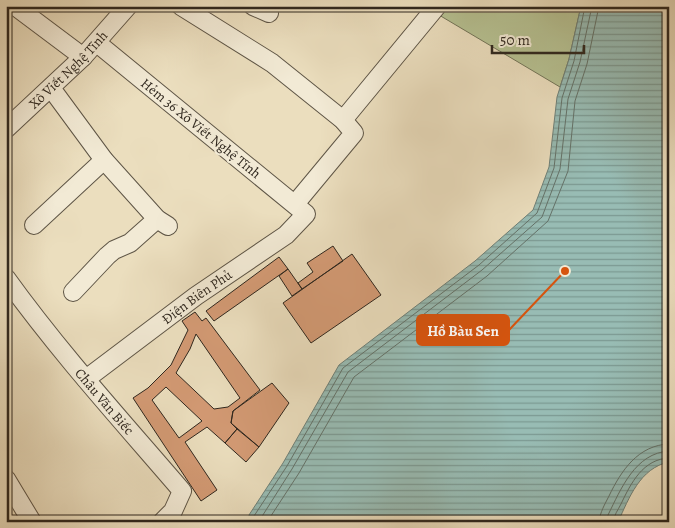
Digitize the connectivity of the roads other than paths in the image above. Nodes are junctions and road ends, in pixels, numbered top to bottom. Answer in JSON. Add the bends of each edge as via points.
{"nodes":[{"id":1,"x":15,"y":6,"type":"edge"},
{"id":2,"x":128,"y":6,"type":"edge"},
{"id":3,"x":181,"y":6,"type":"edge"},
{"id":4,"x":253,"y":6,"type":"edge"},
{"id":5,"x":438,"y":6,"type":"edge"},
{"id":6,"x":269,"y":13,"type":"dead end"},
{"id":7,"x":97,"y":43,"type":"junction"},
{"id":8,"x":83,"y":57,"type":"junction"},
{"id":9,"x":51,"y":88,"type":"junction"},
{"id":10,"x":348,"y":127,"type":"junction"},
{"id":11,"x":6,"y":129,"type":"edge"},
{"id":12,"x":104,"y":160,"type":"junction"},
{"id":13,"x":300,"y":209,"type":"junction"},
{"id":14,"x":34,"y":225,"type":"dead end"},
{"id":15,"x":6,"y":278,"type":"edge"},
{"id":16,"x":73,"y":292,"type":"dead end"},
{"id":17,"x":86,"y":379,"type":"junction"},
{"id":18,"x":6,"y":479,"type":"edge"},
{"id":19,"x":32,"y":522,"type":"edge"},
{"id":20,"x":162,"y":522,"type":"edge"}],
"edges":[{"from":1,"to":8,"type":"street"},
{"from":2,"to":7,"type":"street","name":"Xô Viết Nghệ Tĩnh"},
{"from":3,"to":10,"type":"street","via":[[272,63]]},
{"from":4,"to":6,"type":"street"},
{"from":5,"to":10,"type":"street","name":"Điện Biên Phủ"},
{"from":7,"to":8,"type":"street","name":"Xô Viết Nghệ Tĩnh"},
{"from":7,"to":13,"type":"street","name":"Hẻm 36 Xô Viết Nghệ Tĩnh"},
{"from":8,"to":9,"type":"street","name":"Xô Viết Nghệ Tĩnh"},
{"from":9,"to":11,"type":"street","name":"Xô Viết Nghệ Tĩnh"},
{"from":9,"to":12,"type":"street"},
{"from":10,"to":13,"type":"street","name":"Điện Biên Phủ"},
{"from":12,"to":14,"type":"street"},
{"from":12,"to":16,"type":"street","via":[[163,222],[114,250]]},
{"from":13,"to":17,"type":"street","name":"Điện Biên Phủ","via":[[286,235],[196,296]]},
{"from":15,"to":17,"type":"street","name":"Châu Văn Biếc"},
{"from":17,"to":20,"type":"street","name":"Châu Văn Biếc","via":[[182,491],[173,511]]},
{"from":18,"to":19,"type":"street"}]}
